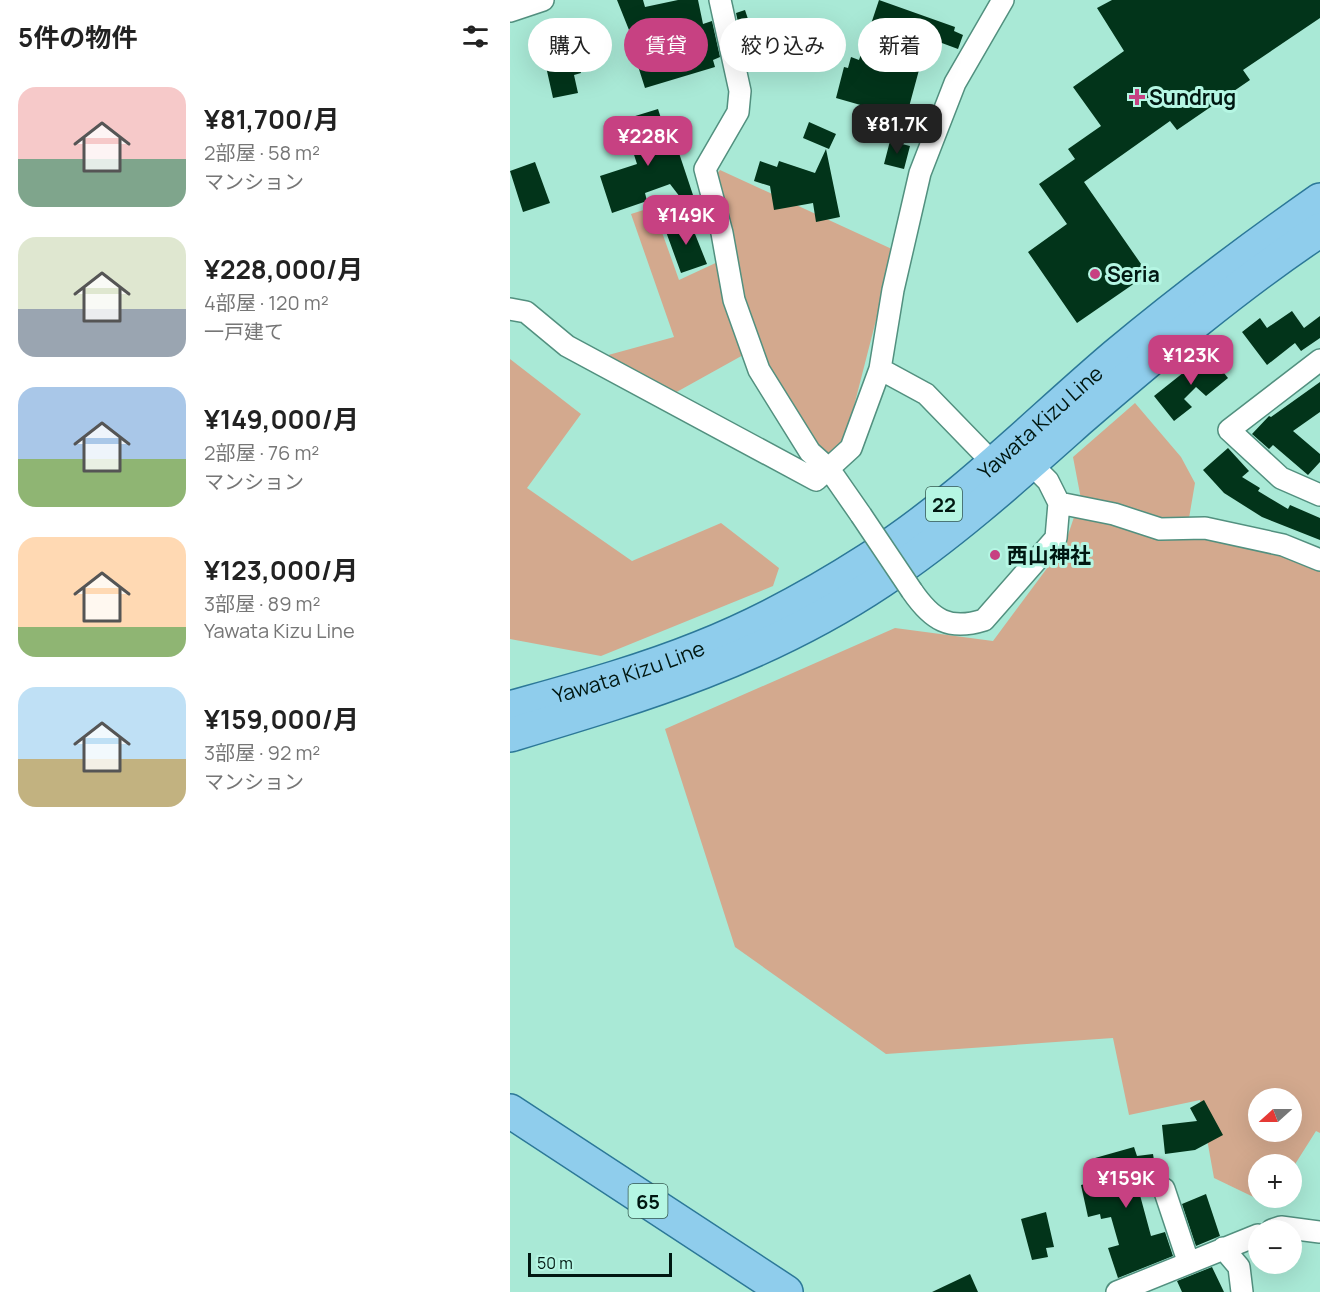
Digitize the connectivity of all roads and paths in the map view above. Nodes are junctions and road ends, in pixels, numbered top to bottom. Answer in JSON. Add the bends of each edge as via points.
{"nodes":[{"id":1,"x":543,"y":0,"type":"edge"},
{"id":2,"x":720,"y":0,"type":"edge"},
{"id":3,"x":1003,"y":0,"type":"edge"},
{"id":4,"x":510,"y":10,"type":"edge"},
{"id":5,"x":1320,"y":200,"type":"edge"},
{"id":6,"x":1320,"y":230,"type":"edge"},
{"id":7,"x":510,"y":309,"type":"edge"},
{"id":8,"x":1320,"y":360,"type":"edge"},
{"id":9,"x":880,"y":369,"type":"junction"},
{"id":10,"x":993,"y":463,"type":"junction"},
{"id":11,"x":1030,"y":463,"type":"junction"},
{"id":12,"x":829,"y":469,"type":"junction"},
{"id":13,"x":1320,"y":495,"type":"edge"},
{"id":14,"x":1059,"y":503,"type":"junction"},
{"id":15,"x":1320,"y":560,"type":"edge"},
{"id":16,"x":510,"y":708,"type":"edge"},
{"id":17,"x":510,"y":735,"type":"edge"},
{"id":18,"x":510,"y":1111,"type":"edge"},
{"id":19,"x":1164,"y":1190,"type":"dead end"},
{"id":20,"x":1302,"y":1230,"type":"edge"},
{"id":21,"x":1320,"y":1232,"type":"edge"},
{"id":22,"x":1248,"y":1239,"type":"edge"},
{"id":23,"x":1223,"y":1248,"type":"junction"},
{"id":24,"x":1188,"y":1262,"type":"junction"},
{"id":25,"x":786,"y":1292,"type":"edge"},
{"id":26,"x":1117,"y":1292,"type":"edge"},
{"id":27,"x":1242,"y":1292,"type":"edge"}],
"edges":[{"from":1,"to":4,"type":"street"},
{"from":2,"to":12,"type":"street","via":[[741,91],[738,112],[705,169],[734,300],[759,370],[810,452]]},
{"from":3,"to":9,"type":"street","via":[[955,83],[920,173],[893,290]]},
{"from":5,"to":10,"type":"main road","name":"Yawata Kizu Line","number":"22","via":[[1209,280]]},
{"from":6,"to":11,"type":"main road","name":"Yawata Kizu Line","number":"22","via":[[1224,300]]},
{"from":7,"to":12,"type":"street","via":[[526,312],[567,346],[816,480]]},
{"from":8,"to":13,"type":"street","via":[[1229,430],[1281,478]]},
{"from":9,"to":10,"type":"street","via":[[926,394]]},
{"from":9,"to":12,"type":"street","via":[[851,448]]},
{"from":10,"to":11,"type":"street"},
{"from":10,"to":16,"type":"main road","name":"Yawata Kizu Line","number":"22","via":[[869,560],[794,604],[701,648]]},
{"from":11,"to":14,"type":"street","via":[[1048,481]]},
{"from":11,"to":17,"type":"main road","name":"Yawata Kizu Line","number":"22","via":[[936,542],[880,582],[804,626],[709,671]]},
{"from":12,"to":14,"type":"street","bridge":true,"via":[[925,610],[951,625],[984,620],[1056,538]]},
{"from":14,"to":15,"type":"street","via":[[1114,514],[1160,529],[1205,528],[1283,545]]},
{"from":18,"to":25,"type":"main road","number":"65"},
{"from":19,"to":24,"type":"street"},
{"from":20,"to":21,"type":"street"},
{"from":22,"to":23,"type":"street"},
{"from":23,"to":24,"type":"street"},
{"from":23,"to":27,"type":"street","via":[[1239,1267]]},
{"from":24,"to":26,"type":"street"}]}
